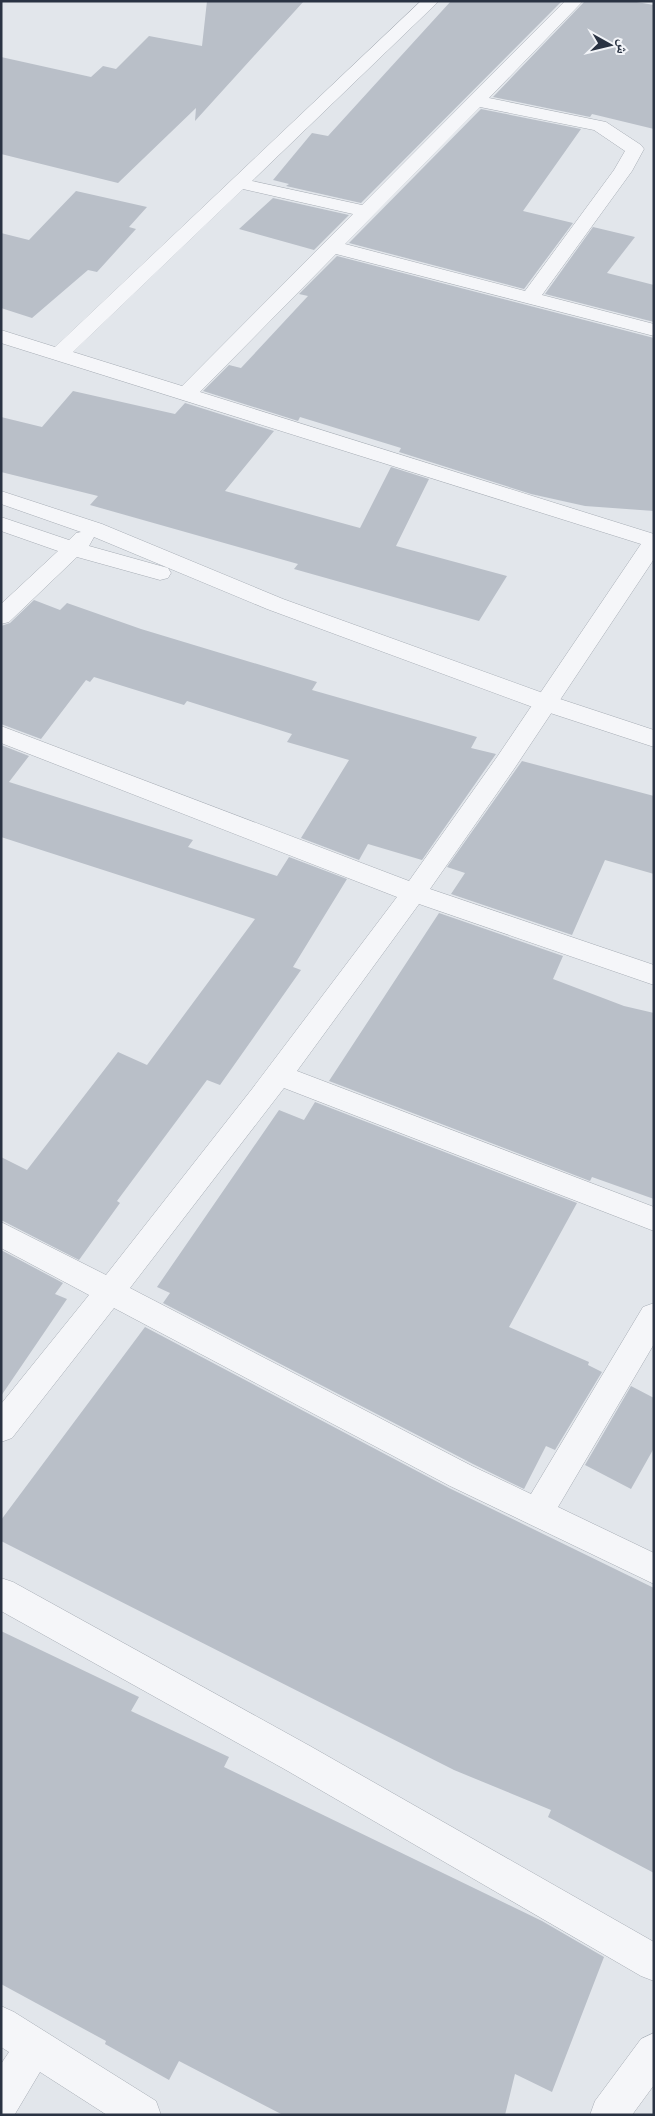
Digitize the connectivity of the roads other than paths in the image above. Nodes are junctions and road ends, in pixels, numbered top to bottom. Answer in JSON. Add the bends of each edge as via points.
{"nodes":[{"id":1,"x":431,"y":1,"type":"edge"},
{"id":2,"x":575,"y":1,"type":"edge"},
{"id":3,"x":478,"y":101,"type":"junction"},
{"id":4,"x":239,"y":183,"type":"junction"},
{"id":5,"x":366,"y":212,"type":"junction"},
{"id":6,"x":332,"y":247,"type":"junction"},
{"id":7,"x":530,"y":298,"type":"junction"},
{"id":8,"x":654,"y":330,"type":"edge"},
{"id":9,"x":1,"y":336,"type":"edge"},
{"id":10,"x":59,"y":354,"type":"junction"},
{"id":11,"x":186,"y":394,"type":"junction"},
{"id":12,"x":1,"y":497,"type":"edge"},
{"id":13,"x":1,"y":524,"type":"edge"},
{"id":14,"x":94,"y":529,"type":"junction"},
{"id":15,"x":654,"y":542,"type":"edge"},
{"id":16,"x":72,"y":548,"type":"junction"},
{"id":17,"x":275,"y":604,"type":"junction"},
{"id":18,"x":1,"y":617,"type":"edge"},
{"id":19,"x":546,"y":703,"type":"junction"},
{"id":20,"x":1,"y":734,"type":"edge"},
{"id":21,"x":654,"y":739,"type":"edge"},
{"id":22,"x":414,"y":893,"type":"junction"},
{"id":23,"x":654,"y":975,"type":"edge"},
{"id":24,"x":278,"y":1075,"type":"junction"},
{"id":25,"x":654,"y":1219,"type":"edge"},
{"id":26,"x":1,"y":1234,"type":"edge"},
{"id":27,"x":111,"y":1291,"type":"junction"},
{"id":28,"x":654,"y":1316,"type":"edge"},
{"id":29,"x":1,"y":1428,"type":"edge"},
{"id":30,"x":537,"y":1513,"type":"junction"},
{"id":31,"x":654,"y":1569,"type":"edge"},
{"id":32,"x":1,"y":1593,"type":"edge"},
{"id":33,"x":654,"y":1963,"type":"edge"},
{"id":34,"x":1,"y":2025,"type":"edge"},
{"id":35,"x":34,"y":2047,"type":"junction"},
{"id":36,"x":654,"y":2052,"type":"edge"},
{"id":37,"x":1,"y":2100,"type":"edge"},
{"id":38,"x":142,"y":2115,"type":"edge"},
{"id":39,"x":609,"y":2115,"type":"edge"}],
"edges":[{"from":1,"to":4,"type":"street"},
{"from":2,"to":3,"type":"street"},
{"from":3,"to":5,"type":"street"},
{"from":3,"to":7,"type":"street","via":[[600,126],[635,149],[623,171]]},
{"from":4,"to":5,"type":"street"},
{"from":4,"to":10,"type":"street"},
{"from":5,"to":6,"type":"street"},
{"from":6,"to":7,"type":"street"},
{"from":6,"to":11,"type":"street"},
{"from":7,"to":8,"type":"street"},
{"from":9,"to":10,"type":"street"},
{"from":10,"to":11,"type":"street"},
{"from":11,"to":15,"type":"street"},
{"from":12,"to":14,"type":"street"},
{"from":13,"to":16,"type":"street"},
{"from":14,"to":16,"type":"street"},
{"from":14,"to":17,"type":"street"},
{"from":15,"to":19,"type":"street"},
{"from":16,"to":17,"type":"street"},
{"from":16,"to":18,"type":"street"},
{"from":17,"to":19,"type":"street"},
{"from":19,"to":21,"type":"street"},
{"from":19,"to":22,"type":"street"},
{"from":20,"to":22,"type":"street"},
{"from":22,"to":23,"type":"street"},
{"from":22,"to":24,"type":"street"},
{"from":24,"to":25,"type":"street"},
{"from":24,"to":27,"type":"street"},
{"from":26,"to":27,"type":"street"},
{"from":27,"to":29,"type":"street"},
{"from":27,"to":30,"type":"street"},
{"from":28,"to":30,"type":"street"},
{"from":30,"to":31,"type":"street"},
{"from":32,"to":33,"type":"street","via":[[298,1758]]},
{"from":34,"to":35,"type":"street"},
{"from":35,"to":37,"type":"street"},
{"from":35,"to":38,"type":"street"},
{"from":36,"to":39,"type":"street"}]}
